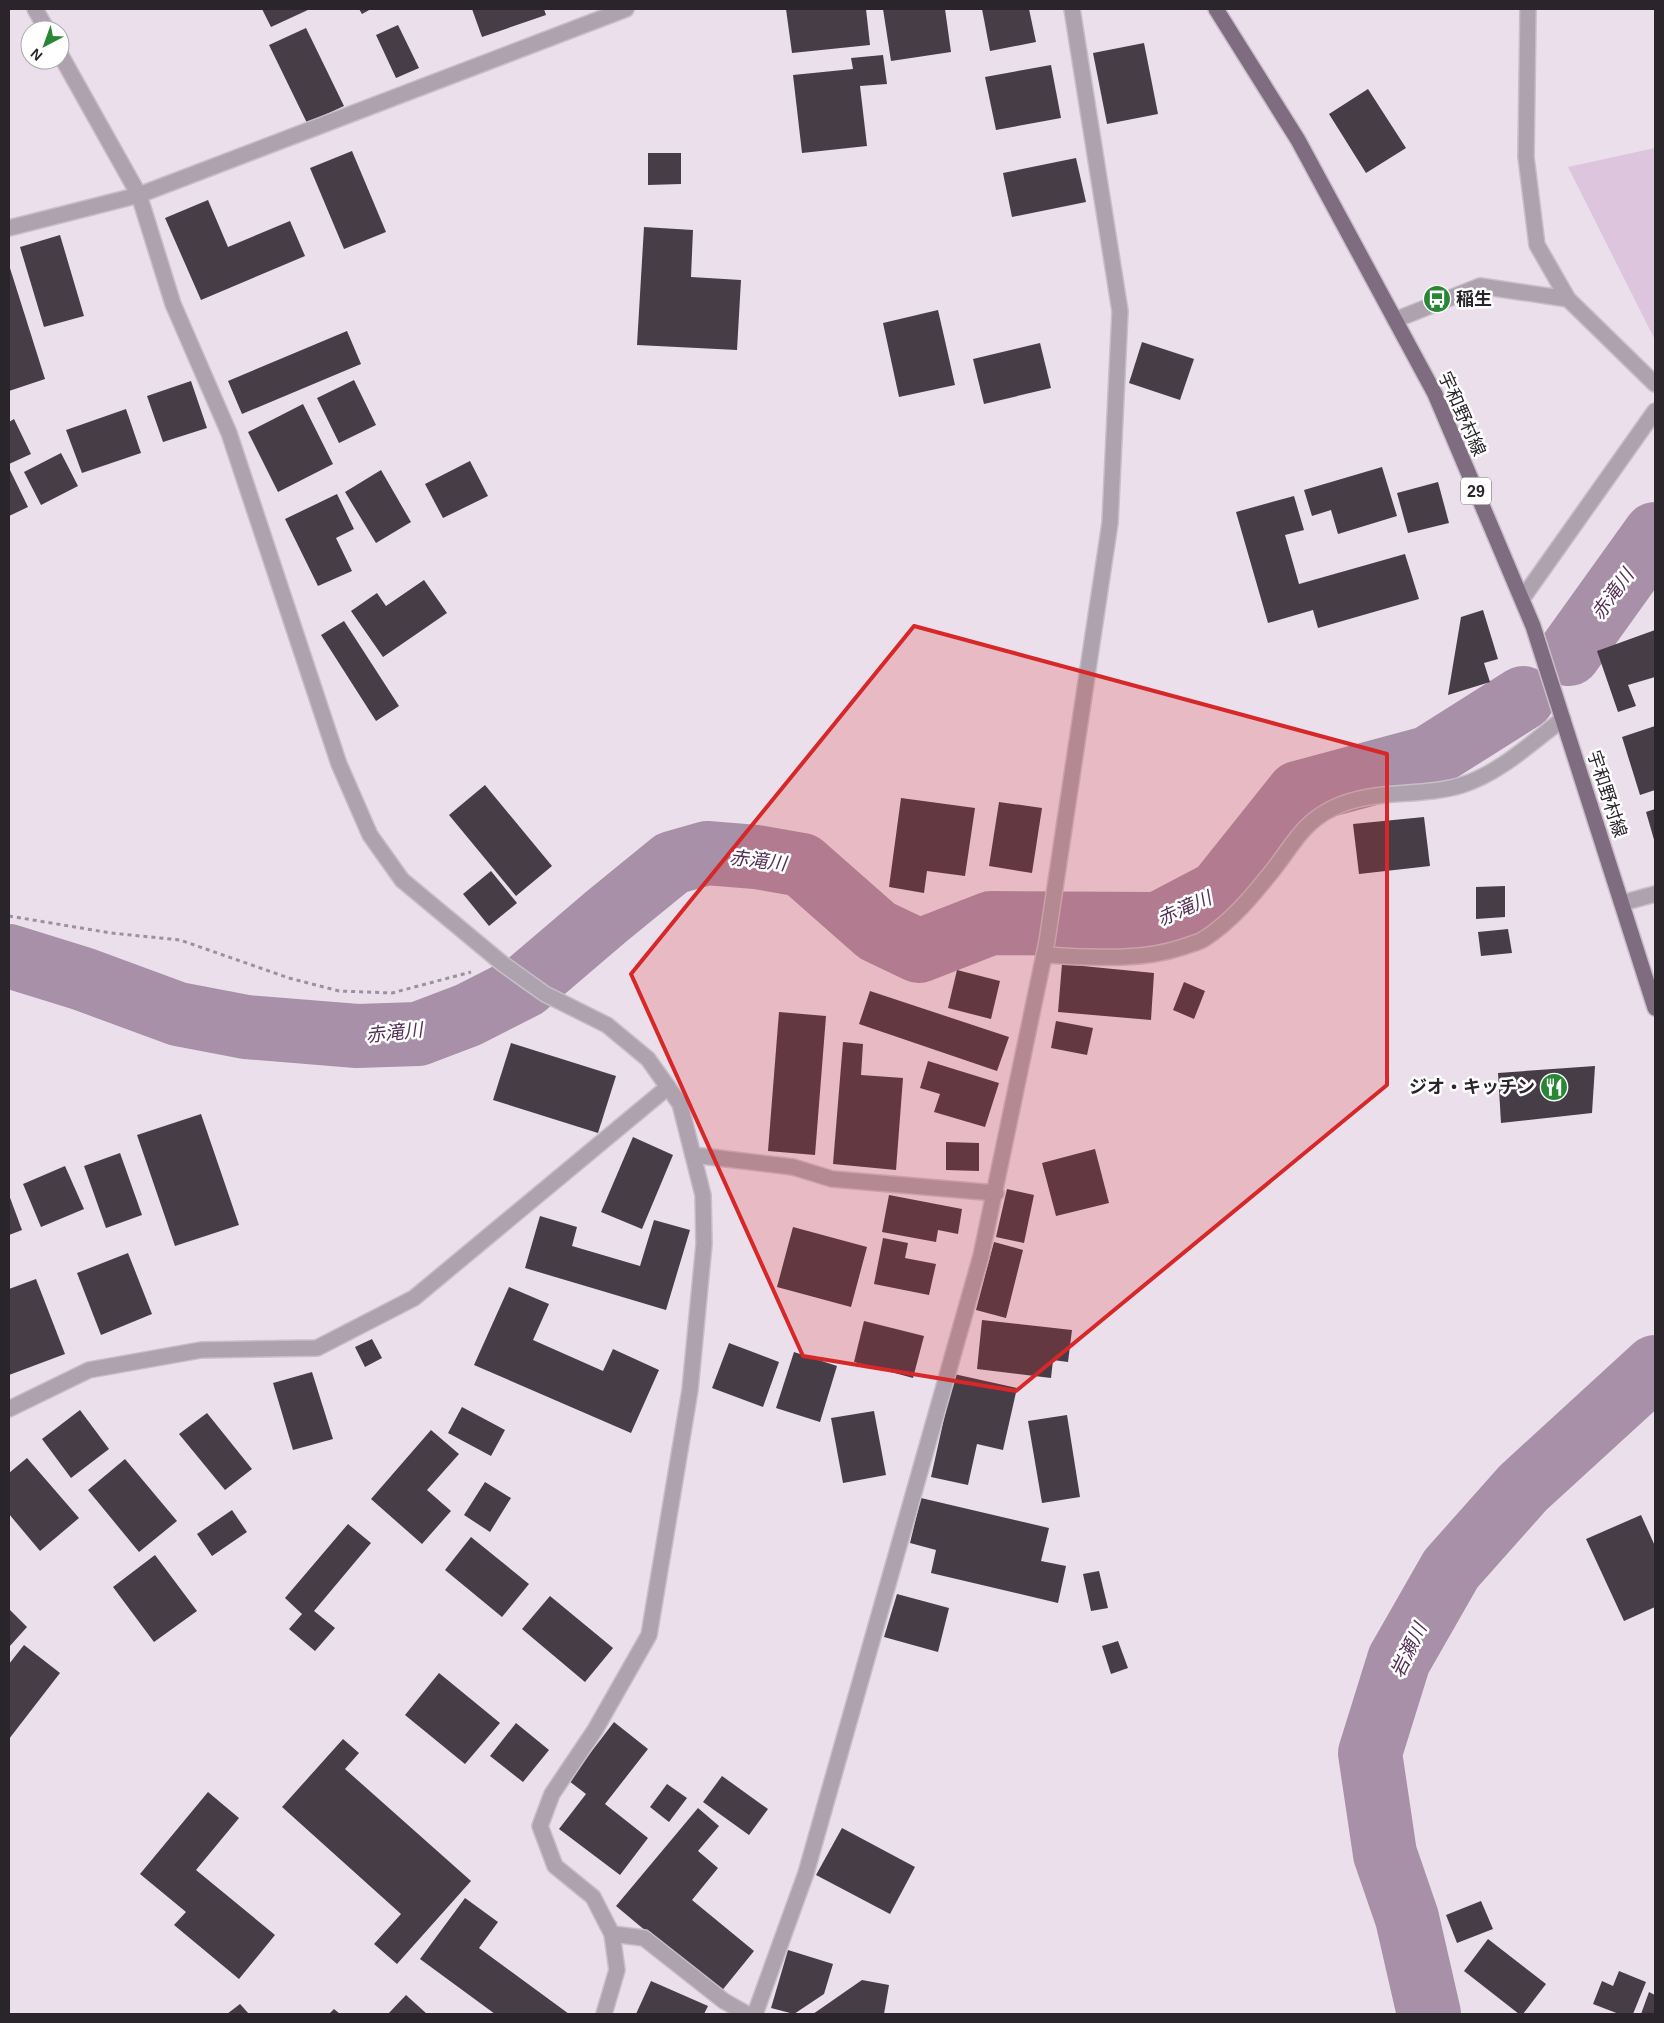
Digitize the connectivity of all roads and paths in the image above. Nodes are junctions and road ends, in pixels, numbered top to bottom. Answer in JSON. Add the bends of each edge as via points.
{"nodes":[{"id":1,"x":35,"y":9,"type":"edge"},
{"id":2,"x":626,"y":9,"type":"edge"},
{"id":3,"x":1072,"y":9,"type":"edge"},
{"id":4,"x":1216,"y":9,"type":"edge"},
{"id":5,"x":1528,"y":9,"type":"edge"},
{"id":6,"x":41,"y":20,"type":"edge"},
{"id":7,"x":69,"y":70,"type":"edge"},
{"id":8,"x":139,"y":196,"type":"junction"},
{"id":9,"x":9,"y":228,"type":"edge"},
{"id":10,"x":1568,"y":299,"type":"junction"},
{"id":11,"x":1395,"y":320,"type":"junction"},
{"id":12,"x":1655,"y":384,"type":"edge"},
{"id":13,"x":1655,"y":411,"type":"edge"},
{"id":14,"x":1522,"y":599,"type":"junction"},
{"id":15,"x":1563,"y":719,"type":"junction"},
{"id":16,"x":1655,"y":894,"type":"edge"},
{"id":17,"x":1622,"y":903,"type":"junction"},
{"id":18,"x":9,"y":916,"type":"edge"},
{"id":19,"x":1046,"y":948,"type":"junction"},
{"id":20,"x":503,"y":964,"type":"junction"},
{"id":21,"x":1655,"y":1008,"type":"edge"},
{"id":22,"x":668,"y":1087,"type":"junction"},
{"id":23,"x":693,"y":1155,"type":"junction"},
{"id":24,"x":996,"y":1194,"type":"junction"},
{"id":25,"x":9,"y":1409,"type":"edge"},
{"id":26,"x":612,"y":1934,"type":"junction"},
{"id":27,"x":604,"y":2014,"type":"edge"},
{"id":28,"x":747,"y":2014,"type":"edge"},
{"id":29,"x":754,"y":2014,"type":"edge"}],
"edges":[{"from":1,"to":6,"type":"street"},
{"from":2,"to":8,"type":"street"},
{"from":3,"to":19,"type":"street","via":[[1120,311],[1110,523]]},
{"from":4,"to":11,"type":"main road","name":"宇和野村線","number":"29","via":[[1298,140]]},
{"from":5,"to":10,"type":"street","via":[[1526,157],[1536,245]]},
{"from":7,"to":8,"type":"street"},
{"from":8,"to":9,"type":"street"},
{"from":8,"to":20,"type":"street","via":[[174,304],[229,433],[339,764],[370,835],[402,880]]},
{"from":10,"to":11,"type":"street","via":[[1480,286]]},
{"from":10,"to":12,"type":"street"},
{"from":11,"to":14,"type":"main road","name":"宇和野村線","number":"29","via":[[1435,394]]},
{"from":13,"to":14,"type":"street"},
{"from":14,"to":15,"type":"main road","name":"宇和野村線","number":"29"},
{"from":15,"to":17,"type":"main road","name":"宇和野村線","number":"29"},
{"from":15,"to":19,"type":"street","via":[[1494,771],[1462,785],[1424,792],[1366,796],[1332,808],[1302,829],[1275,868],[1237,913],[1203,940],[1163,953],[1122,958]]},
{"from":16,"to":17,"type":"street"},
{"from":17,"to":21,"type":"main road","name":"宇和野村線","number":"29"},
{"from":18,"to":20,"type":"path","via":[[112,933],[180,940],[290,978],[339,991],[392,993]]},
{"from":19,"to":24,"type":"street"},
{"from":20,"to":22,"type":"street","via":[[545,994],[607,1025],[648,1059]]},
{"from":22,"to":23,"type":"street","via":[[680,1104]]},
{"from":22,"to":25,"type":"street","via":[[414,1298],[317,1348],[201,1350],[89,1370]]},
{"from":23,"to":24,"type":"street","via":[[793,1167],[832,1179]]},
{"from":23,"to":26,"type":"street","via":[[703,1195],[702,1264],[690,1390],[648,1635],[595,1730],[552,1794],[540,1826],[555,1866],[593,1897]]},
{"from":24,"to":29,"type":"street","via":[[982,1256],[811,1854]]},
{"from":26,"to":27,"type":"street","via":[[617,1970]]},
{"from":26,"to":28,"type":"street","via":[[644,1938],[724,2001]]}]}
